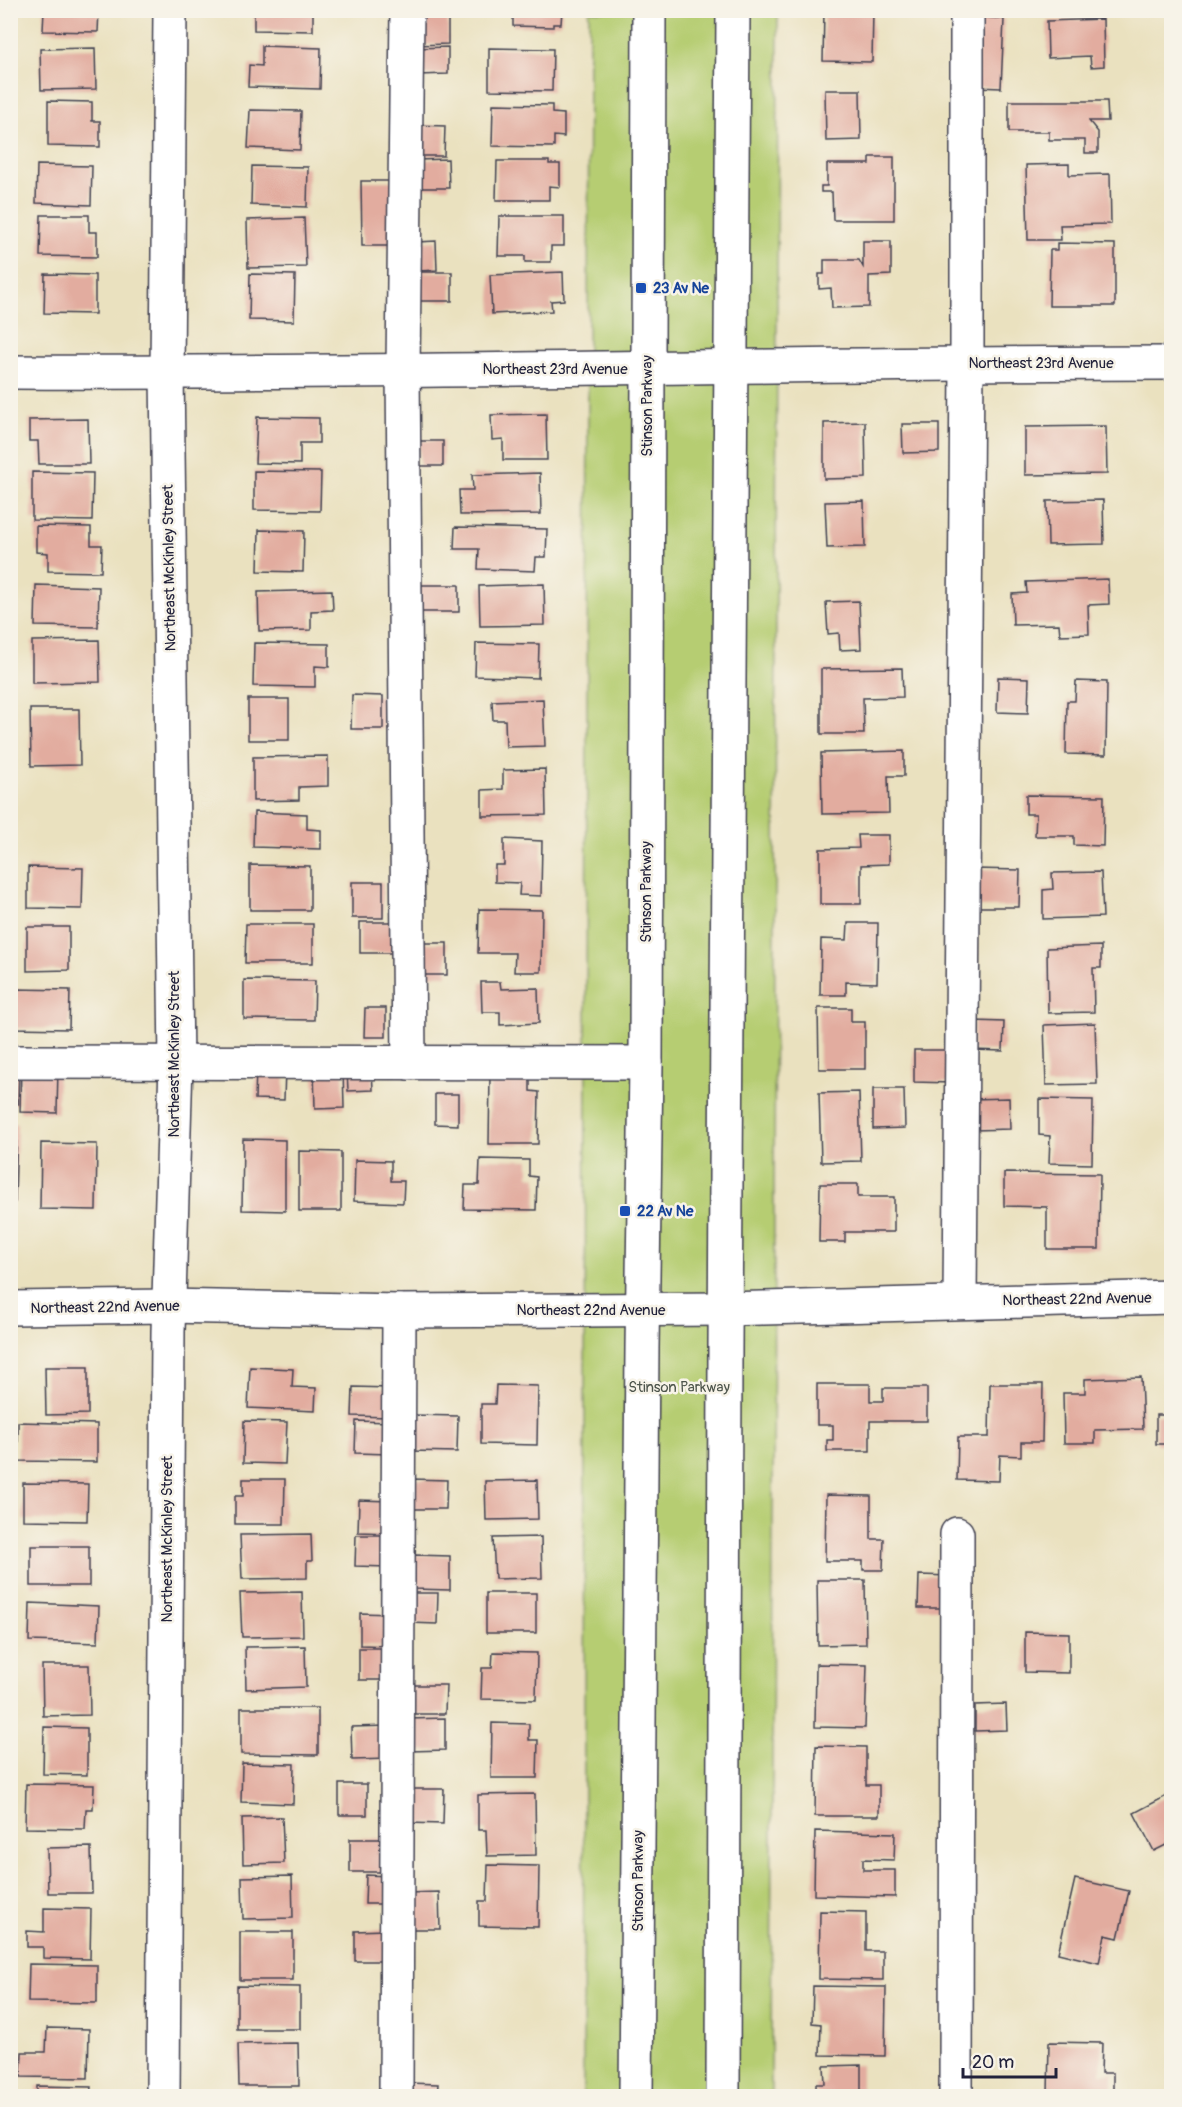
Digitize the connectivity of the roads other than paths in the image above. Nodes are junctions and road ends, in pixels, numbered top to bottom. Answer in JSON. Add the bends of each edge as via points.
{"nodes":[{"id":1,"x":171,"y":10,"type":"edge"},
{"id":2,"x":406,"y":10,"type":"edge"},
{"id":3,"x":649,"y":10,"type":"edge"},
{"id":4,"x":733,"y":10,"type":"edge"},
{"id":5,"x":967,"y":10,"type":"edge"},
{"id":6,"x":967,"y":363,"type":"junction"},
{"id":7,"x":1172,"y":363,"type":"edge"},
{"id":8,"x":730,"y":366,"type":"junction"},
{"id":9,"x":403,"y":369,"type":"junction"},
{"id":10,"x":647,"y":369,"type":"junction"},
{"id":11,"x":10,"y":372,"type":"edge"},
{"id":12,"x":167,"y":373,"type":"junction"},
{"id":13,"x":10,"y":1062,"type":"edge"},
{"id":14,"x":176,"y":1063,"type":"junction"},
{"id":15,"x":409,"y":1063,"type":"junction"},
{"id":16,"x":646,"y":1063,"type":"junction"},
{"id":17,"x":1172,"y":1297,"type":"edge"},
{"id":18,"x":960,"y":1301,"type":"junction"},
{"id":19,"x":168,"y":1306,"type":"junction"},
{"id":20,"x":10,"y":1308,"type":"edge"},
{"id":21,"x":726,"y":1309,"type":"junction"},
{"id":22,"x":643,"y":1310,"type":"junction"},
{"id":23,"x":399,"y":1311,"type":"junction"},
{"id":24,"x":957,"y":1534,"type":"dead end"},
{"id":25,"x":163,"y":2097,"type":"edge"},
{"id":26,"x":396,"y":2097,"type":"edge"},
{"id":27,"x":636,"y":2097,"type":"edge"},
{"id":28,"x":723,"y":2097,"type":"edge"},
{"id":29,"x":956,"y":2097,"type":"edge"}],
"edges":[{"from":1,"to":12,"type":"street","name":"Northeast McKinley Street"},
{"from":2,"to":9,"type":"street"},
{"from":3,"to":10,"type":"street","name":"Stinson Parkway"},
{"from":4,"to":8,"type":"street"},
{"from":5,"to":6,"type":"street"},
{"from":6,"to":7,"type":"street","name":"Northeast 23rd Avenue"},
{"from":6,"to":8,"type":"street","name":"Northeast 23rd Avenue"},
{"from":6,"to":18,"type":"street"},
{"from":8,"to":10,"type":"street","name":"Northeast 23rd Avenue"},
{"from":8,"to":21,"type":"street"},
{"from":9,"to":10,"type":"street","name":"Northeast 23rd Avenue"},
{"from":9,"to":12,"type":"street","name":"Northeast 23rd Avenue"},
{"from":9,"to":15,"type":"street"},
{"from":10,"to":16,"type":"street","name":"Stinson Parkway"},
{"from":11,"to":12,"type":"street","name":"Northeast 23rd Avenue"},
{"from":12,"to":14,"type":"street","name":"Northeast McKinley Street"},
{"from":13,"to":14,"type":"street"},
{"from":14,"to":15,"type":"street"},
{"from":14,"to":19,"type":"street","name":"Northeast McKinley Street"},
{"from":15,"to":16,"type":"street"},
{"from":16,"to":22,"type":"street","name":"Stinson Parkway"},
{"from":17,"to":18,"type":"street","name":"Northeast 22nd Avenue"},
{"from":18,"to":21,"type":"street","name":"Northeast 22nd Avenue"},
{"from":19,"to":20,"type":"street","name":"Northeast 22nd Avenue"},
{"from":19,"to":23,"type":"street","name":"Northeast 22nd Avenue"},
{"from":19,"to":25,"type":"street","name":"Northeast McKinley Street"},
{"from":21,"to":22,"type":"street","name":"Northeast 22nd Avenue"},
{"from":21,"to":28,"type":"street"},
{"from":22,"to":23,"type":"street","name":"Northeast 22nd Avenue"},
{"from":22,"to":27,"type":"street","name":"Stinson Parkway"},
{"from":23,"to":26,"type":"street"},
{"from":24,"to":29,"type":"street"}]}
